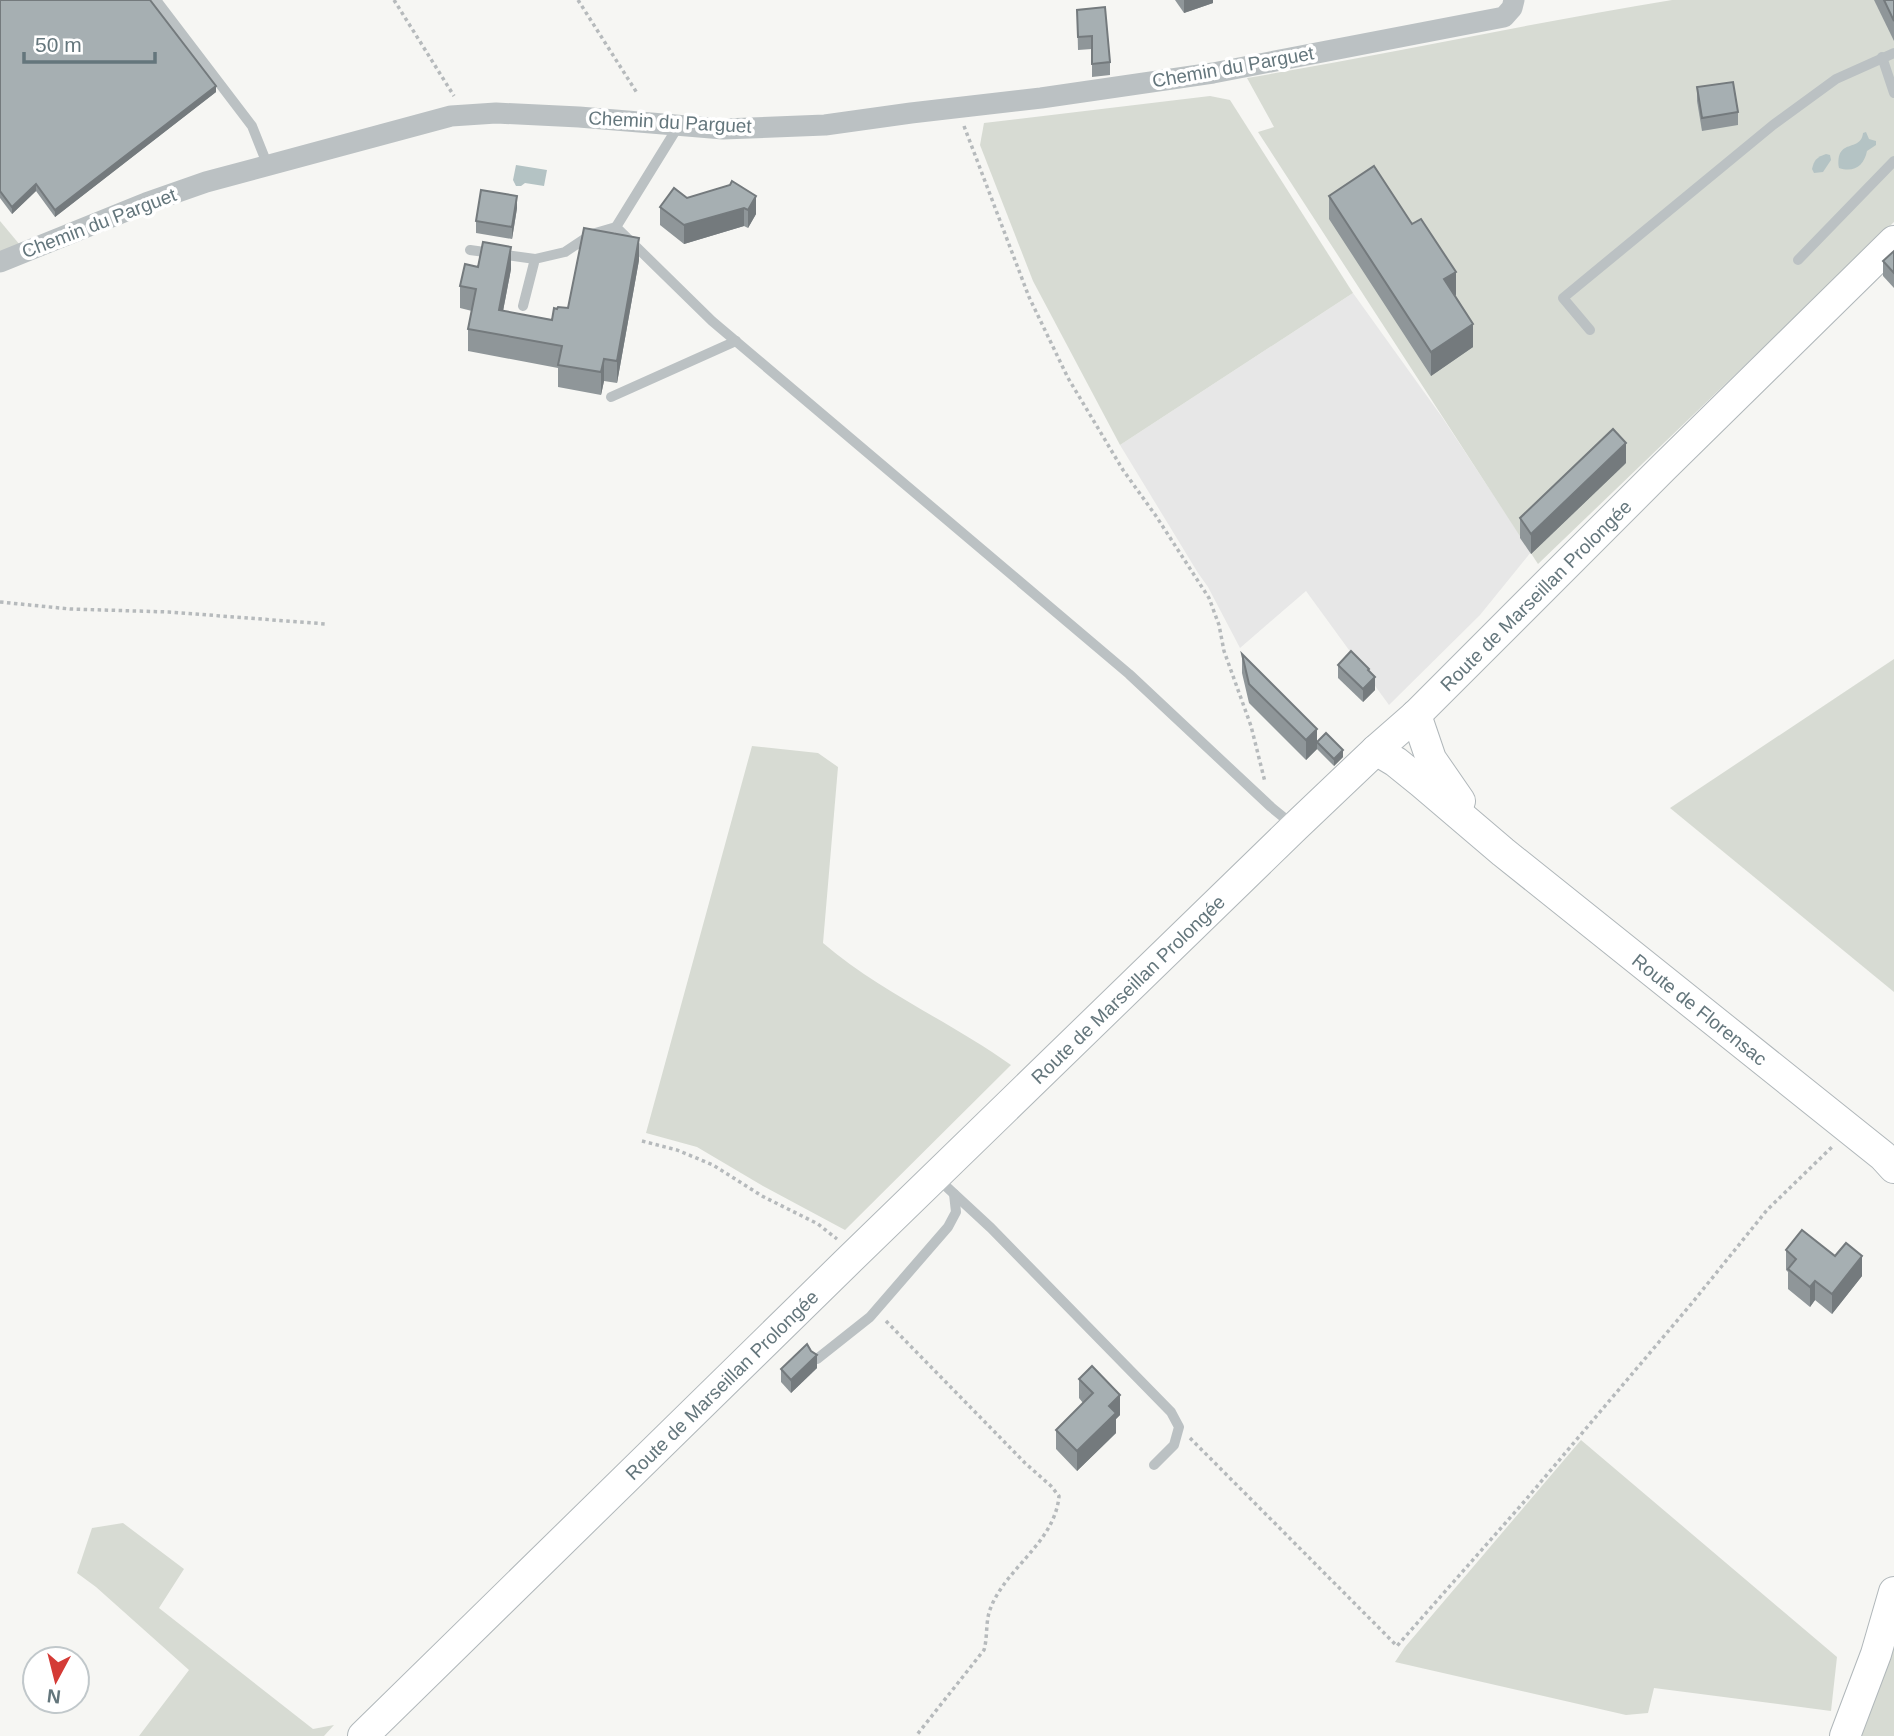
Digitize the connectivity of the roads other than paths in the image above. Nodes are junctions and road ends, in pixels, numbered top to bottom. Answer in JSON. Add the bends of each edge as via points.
{"nodes":[{"id":1,"x":156,"y":0,"type":"edge"},
{"id":2,"x":1514,"y":0,"type":"edge"},
{"id":3,"x":1894,"y":53,"type":"edge"},
{"id":4,"x":1882,"y":57,"type":"junction"},
{"id":5,"x":1894,"y":93,"type":"edge"},
{"id":6,"x":679,"y":124,"type":"junction"},
{"id":7,"x":1894,"y":161,"type":"edge"},
{"id":8,"x":268,"y":166,"type":"junction"},
{"id":9,"x":616,"y":227,"type":"junction"},
{"id":10,"x":1894,"y":241,"type":"edge"},
{"id":11,"x":470,"y":250,"type":"dead end"},
{"id":12,"x":535,"y":259,"type":"junction"},
{"id":13,"x":1798,"y":260,"type":"dead end"},
{"id":14,"x":0,"y":262,"type":"edge"},
{"id":15,"x":523,"y":306,"type":"dead end"},
{"id":16,"x":1590,"y":330,"type":"dead end"},
{"id":17,"x":736,"y":341,"type":"junction"},
{"id":18,"x":611,"y":397,"type":"dead end"},
{"id":19,"x":1416,"y":715,"type":"junction"},
{"id":20,"x":1376,"y":750,"type":"junction"},
{"id":21,"x":1295,"y":827,"type":"junction"},
{"id":22,"x":1503,"y":852,"type":"junction"},
{"id":23,"x":1894,"y":1168,"type":"edge"},
{"id":24,"x":944,"y":1185,"type":"junction"},
{"id":25,"x":817,"y":1359,"type":"edge"},
{"id":26,"x":1154,"y":1465,"type":"dead end"},
{"id":27,"x":1894,"y":1592,"type":"edge"},
{"id":28,"x":363,"y":1736,"type":"edge"},
{"id":29,"x":1845,"y":1736,"type":"edge"}],
"edges":[{"from":1,"to":8,"type":"lane","via":[[252,126]]},
{"from":2,"to":6,"type":"street","name":"Chemin du Parguet","via":[[1504,17],[1213,73],[1041,99],[825,125],[723,129]]},
{"from":3,"to":4,"type":"lane"},
{"from":4,"to":5,"type":"lane"},
{"from":4,"to":16,"type":"lane","via":[[1836,79],[1773,125],[1563,298]]},
{"from":6,"to":8,"type":"street","name":"Chemin du Parguet","via":[[496,113],[451,116]]},
{"from":6,"to":9,"type":"lane"},
{"from":7,"to":13,"type":"lane"},
{"from":8,"to":14,"type":"street","name":"Chemin du Parguet","via":[[146,203]]},
{"from":9,"to":12,"type":"lane","via":[[592,234],[565,252]]},
{"from":9,"to":17,"type":"lane"},
{"from":10,"to":19,"type":"main road","name":"Route de Marseillan Prolongée"},
{"from":11,"to":12,"type":"lane"},
{"from":12,"to":15,"type":"lane"},
{"from":17,"to":18,"type":"lane"},
{"from":17,"to":21,"type":"lane","via":[[1129,674]]},
{"from":19,"to":20,"type":"main road","name":"Route de Marseillan Prolongée"},
{"from":19,"to":22,"type":"main road","name":"Route de Florensac","via":[[1431,759],[1476,823]]},
{"from":20,"to":21,"type":"main road","name":"Route de Marseillan Prolongée"},
{"from":20,"to":22,"type":"main road","name":"Route de Florensac"},
{"from":21,"to":24,"type":"main road","name":"Route de Marseillan Prolongée"},
{"from":22,"to":23,"type":"main road","name":"Route de Florensac"},
{"from":24,"to":25,"type":"lane","via":[[956,1212],[948,1227],[870,1317]]},
{"from":24,"to":26,"type":"lane","via":[[1171,1412],[1179,1427],[1174,1444]]},
{"from":24,"to":28,"type":"main road","name":"Route de Marseillan Prolongée","via":[[855,1254]]},
{"from":27,"to":29,"type":"main road"}]}
